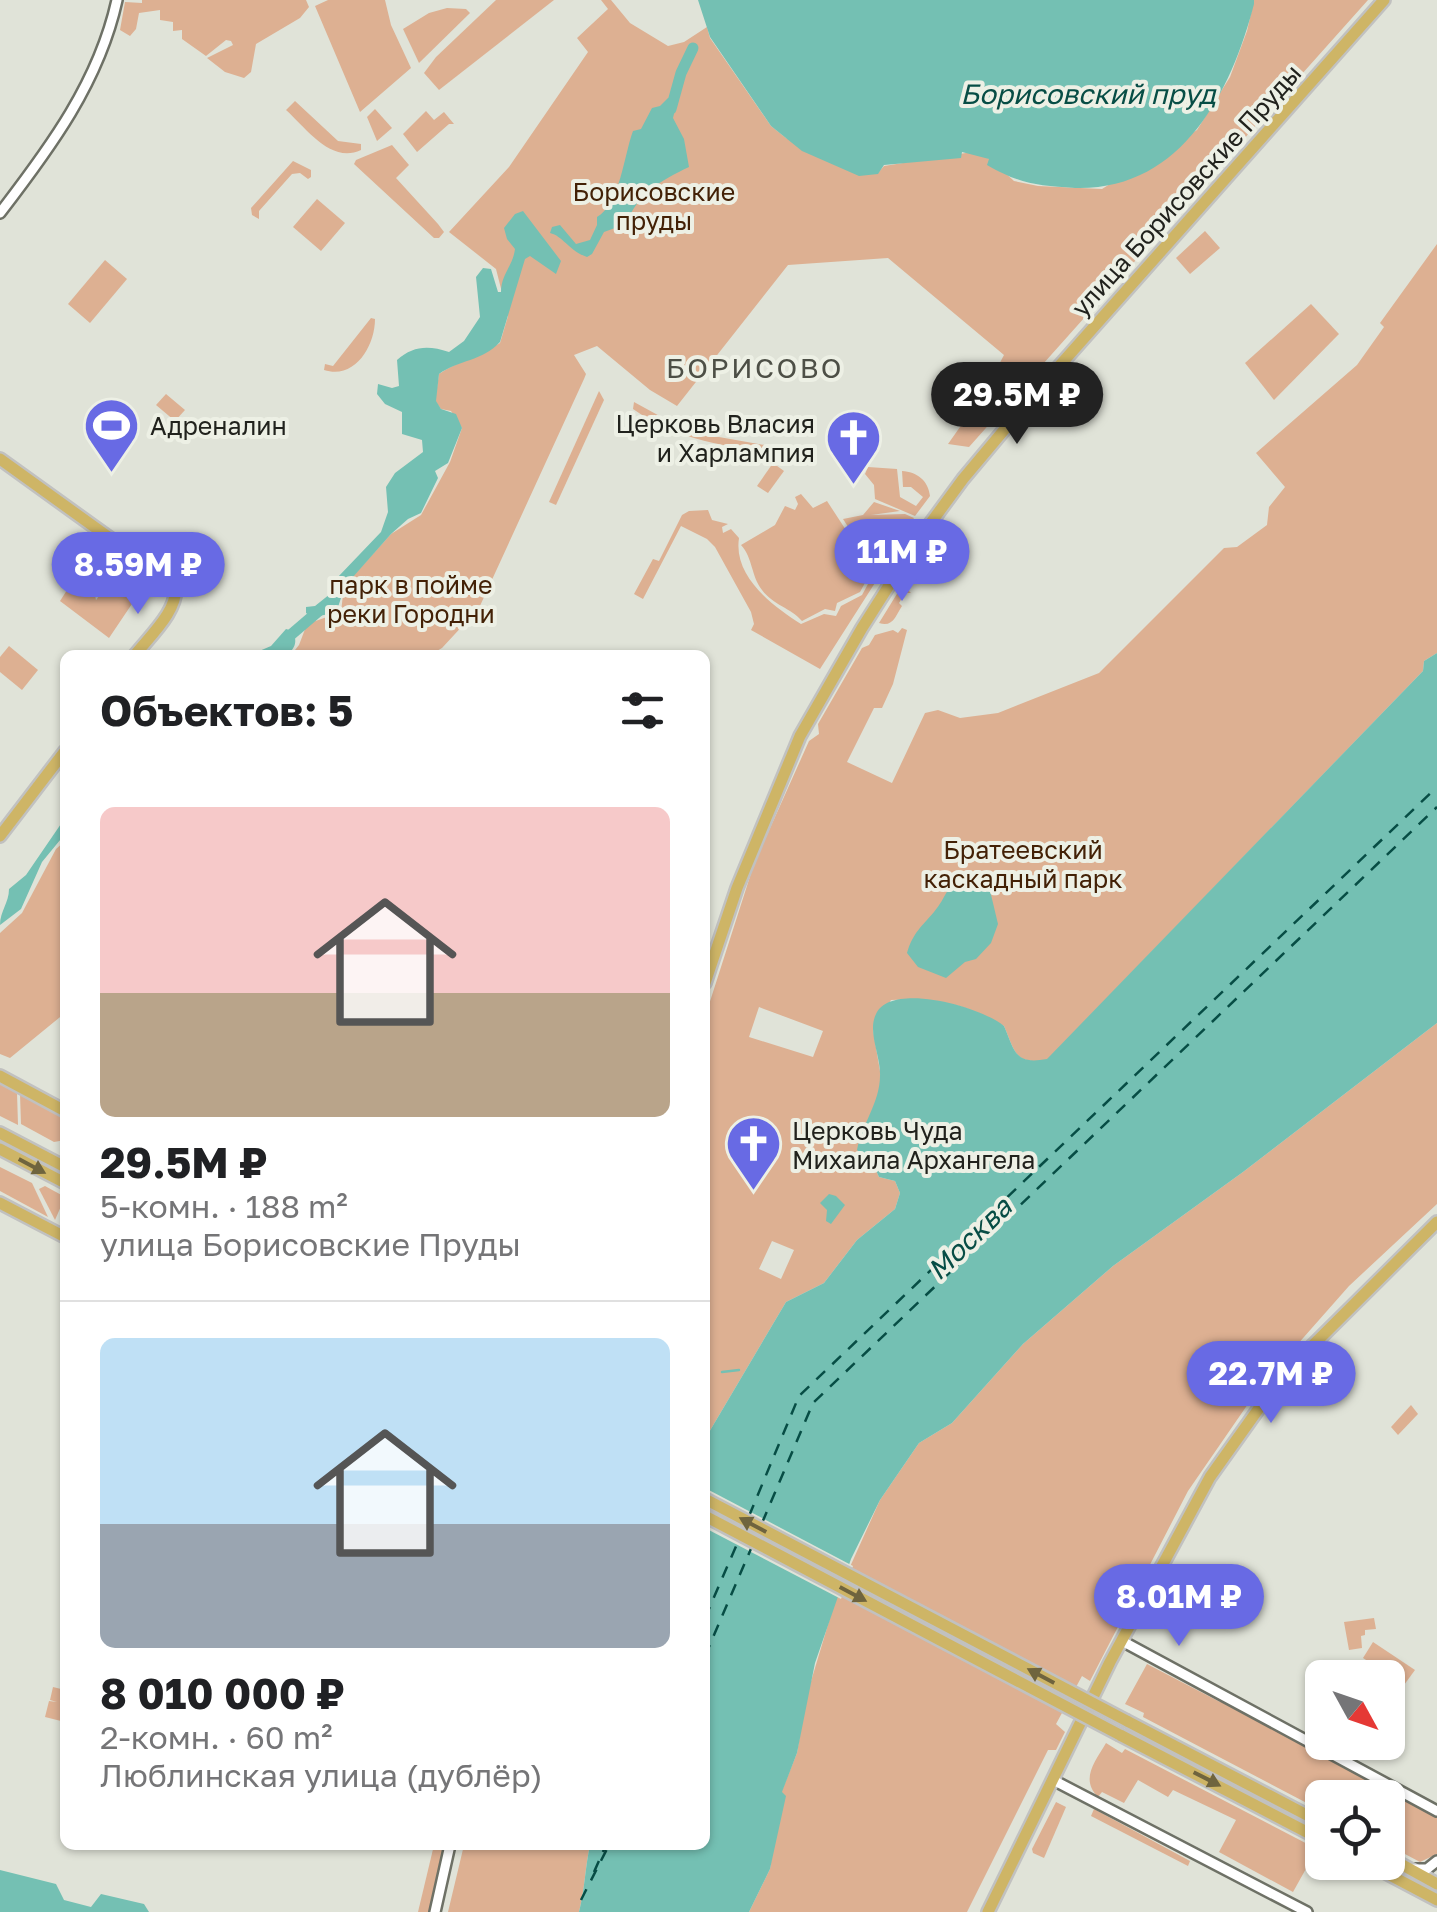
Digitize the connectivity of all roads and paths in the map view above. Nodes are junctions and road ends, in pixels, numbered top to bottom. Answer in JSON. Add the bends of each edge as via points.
{"nodes":[{"id":1,"x":117,"y":0,"type":"edge"},
{"id":2,"x":1384,"y":0,"type":"edge"},
{"id":3,"x":0,"y":213,"type":"edge"},
{"id":4,"x":0,"y":459,"type":"edge"},
{"id":5,"x":139,"y":650,"type":"edge"},
{"id":6,"x":60,"y":757,"type":"edge"},
{"id":7,"x":0,"y":836,"type":"edge"},
{"id":8,"x":710,"y":969,"type":"edge"},
{"id":9,"x":0,"y":1076,"type":"edge"},
{"id":10,"x":60,"y":1108,"type":"edge"},
{"id":11,"x":0,"y":1133,"type":"edge"},
{"id":12,"x":0,"y":1149,"type":"edge"},
{"id":13,"x":60,"y":1164,"type":"edge"},
{"id":14,"x":60,"y":1180,"type":"edge"},
{"id":15,"x":0,"y":1203,"type":"edge"},
{"id":16,"x":1437,"y":1222,"type":"edge"},
{"id":17,"x":60,"y":1234,"type":"edge"},
{"id":18,"x":710,"y":1503,"type":"edge"},
{"id":19,"x":710,"y":1519,"type":"edge"},
{"id":20,"x":1122,"y":1641,"type":"junction"},
{"id":21,"x":1053,"y":1780,"type":"junction"},
{"id":22,"x":1437,"y":1811,"type":"edge"},
{"id":23,"x":1305,"y":1814,"type":"edge"},
{"id":24,"x":1305,"y":1831,"type":"edge"},
{"id":25,"x":449,"y":1850,"type":"edge"},
{"id":26,"x":1437,"y":1861,"type":"edge"},
{"id":27,"x":1405,"y":1866,"type":"edge"},
{"id":28,"x":1408,"y":1868,"type":"junction"},
{"id":29,"x":1399,"y":1880,"type":"edge"},
{"id":30,"x":1437,"y":1884,"type":"edge"},
{"id":31,"x":1437,"y":1900,"type":"edge"},
{"id":32,"x":434,"y":1912,"type":"edge"},
{"id":33,"x":988,"y":1912,"type":"edge"},
{"id":34,"x":1307,"y":1912,"type":"edge"}],
"edges":[{"from":1,"to":3,"type":"street","via":[[73,112]]},
{"from":2,"to":8,"type":"main road","name":"улица Борисовские Пруды","via":[[1039,388],[930,523],[800,736]]},
{"from":4,"to":5,"type":"main road","via":[[175,585],[172,606]]},
{"from":6,"to":7,"type":"main road"},
{"from":9,"to":10,"type":"main road"},
{"from":11,"to":13,"type":"main road"},
{"from":12,"to":14,"type":"main road","one_way":true},
{"from":15,"to":17,"type":"main road"},
{"from":16,"to":20,"type":"main road","via":[[1262,1404],[1210,1477]]},
{"from":23,"to":18,"type":"main road","one_way":true,"bridge":true},
{"from":19,"to":24,"type":"main road","one_way":true,"bridge":true},
{"from":20,"to":21,"type":"main road"},
{"from":20,"to":22,"type":"street"},
{"from":21,"to":33,"type":"main road"},
{"from":21,"to":34,"type":"street"},
{"from":25,"to":32,"type":"street"},
{"from":26,"to":28,"type":"street","via":[[1427,1869]]},
{"from":27,"to":28,"type":"main road"},
{"from":28,"to":30,"type":"main road"},
{"from":29,"to":31,"type":"main road"}]}
